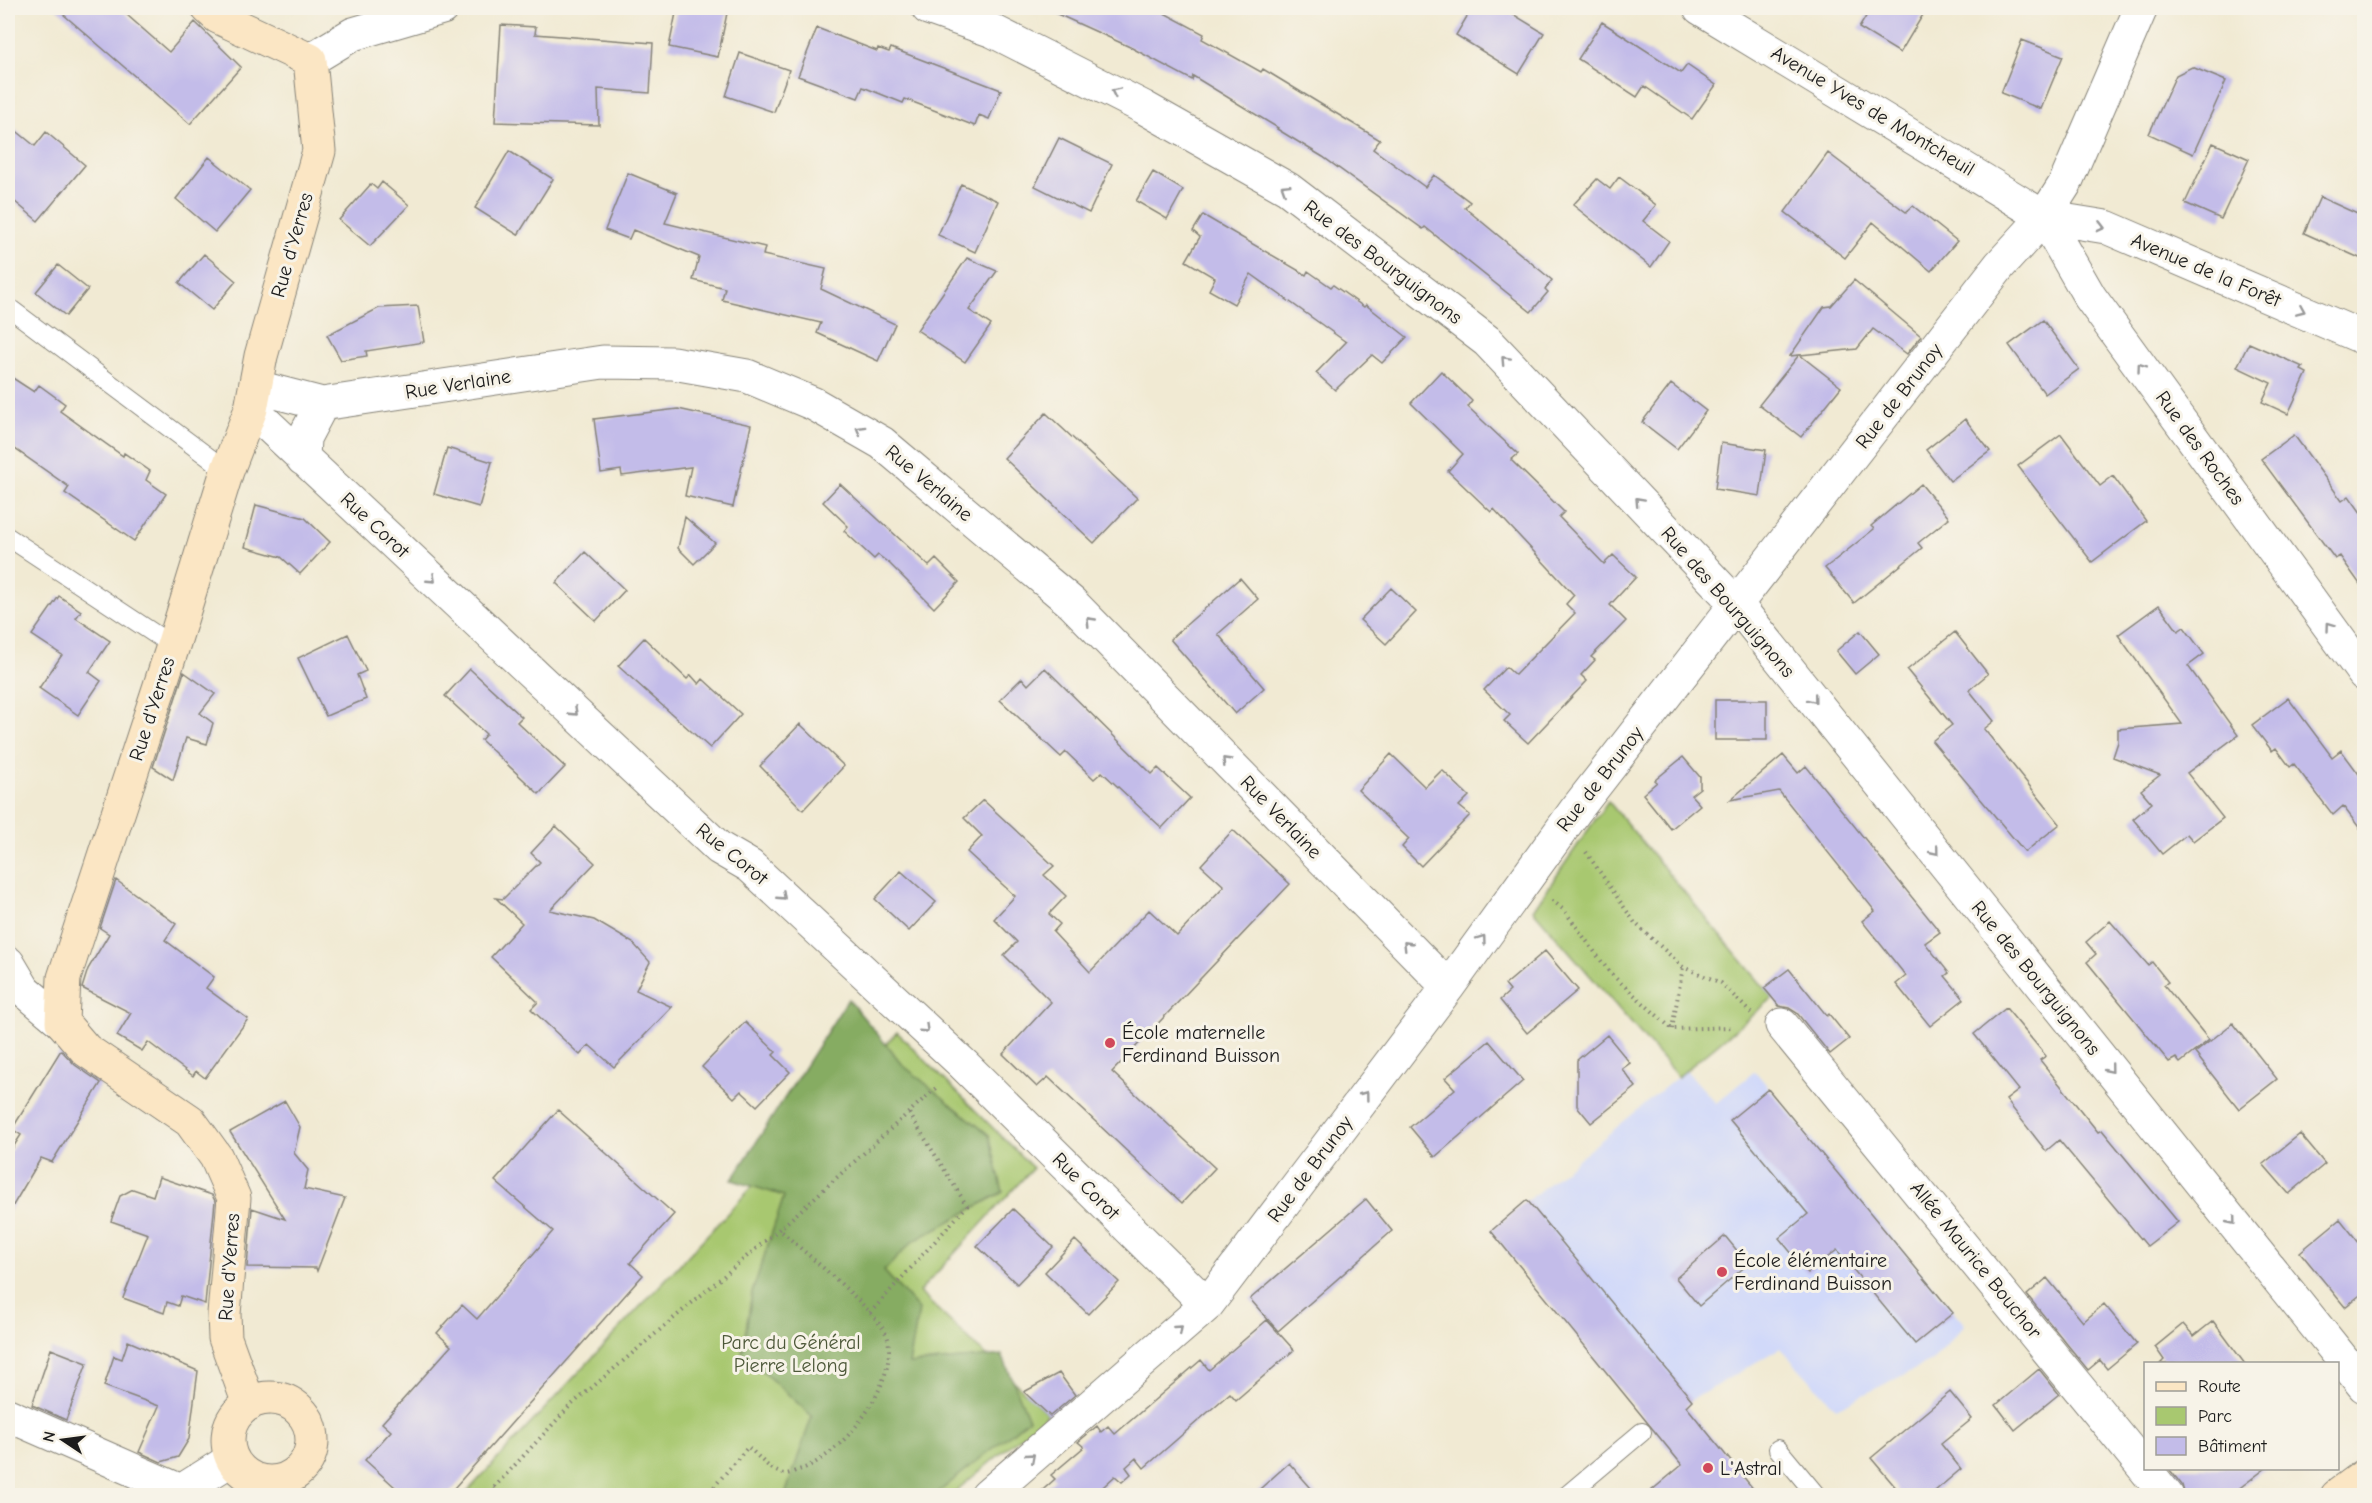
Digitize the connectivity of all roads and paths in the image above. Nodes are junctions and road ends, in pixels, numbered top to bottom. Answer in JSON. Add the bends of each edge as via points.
{"nodes":[{"id":1,"x":208,"y":8,"type":"edge"},
{"id":2,"x":442,"y":8,"type":"edge"},
{"id":3,"x":928,"y":8,"type":"edge"},
{"id":4,"x":1700,"y":8,"type":"edge"},
{"id":5,"x":2141,"y":8,"type":"edge"},
{"id":6,"x":310,"y":60,"type":"junction"},
{"id":7,"x":2044,"y":217,"type":"junction"},
{"id":8,"x":8,"y":307,"type":"edge"},
{"id":9,"x":2364,"y":338,"type":"edge"},
{"id":10,"x":322,"y":404,"type":"junction"},
{"id":11,"x":251,"y":409,"type":"junction"},
{"id":12,"x":303,"y":459,"type":"junction"},
{"id":13,"x":227,"y":471,"type":"junction"},
{"id":14,"x":8,"y":537,"type":"edge"},
{"id":15,"x":1737,"y":605,"type":"junction"},
{"id":16,"x":173,"y":646,"type":"junction"},
{"id":17,"x":2364,"y":674,"type":"edge"},
{"id":18,"x":1560,"y":831,"type":"junction"},
{"id":19,"x":1525,"y":879,"type":"junction"},
{"id":20,"x":8,"y":963,"type":"edge"},
{"id":21,"x":1683,"y":967,"type":"junction"},
{"id":22,"x":1448,"y":987,"type":"junction"},
{"id":23,"x":62,"y":1022,"type":"junction"},
{"id":24,"x":1734,"y":1027,"type":"dead end"},
{"id":25,"x":1672,"y":1029,"type":"junction"},
{"id":26,"x":1786,"y":1030,"type":"joint"},
{"id":27,"x":963,"y":1064,"type":"junction"},
{"id":28,"x":909,"y":1113,"type":"junction"},
{"id":29,"x":779,"y":1229,"type":"junction"},
{"id":30,"x":1207,"y":1305,"type":"junction"},
{"id":31,"x":870,"y":1313,"type":"junction"},
{"id":32,"x":2364,"y":1386,"type":"edge"},
{"id":33,"x":249,"y":1404,"type":"junction"},
{"id":34,"x":8,"y":1414,"type":"edge"},
{"id":35,"x":1642,"y":1432,"type":"dead end"},
{"id":36,"x":1778,"y":1449,"type":"dead end"},
{"id":37,"x":232,"y":1459,"type":"junction"},
{"id":38,"x":2144,"y":1468,"type":"edge"},
{"id":39,"x":2146,"y":1470,"type":"edge"},
{"id":40,"x":2364,"y":1476,"type":"edge"},
{"id":41,"x":303,"y":1484,"type":"edge"},
{"id":42,"x":494,"y":1487,"type":"junction"},
{"id":43,"x":180,"y":1493,"type":"edge"},
{"id":44,"x":486,"y":1496,"type":"edge"},
{"id":45,"x":503,"y":1496,"type":"edge"},
{"id":46,"x":706,"y":1496,"type":"edge"},
{"id":47,"x":987,"y":1496,"type":"edge"},
{"id":48,"x":1566,"y":1496,"type":"edge"},
{"id":49,"x":1817,"y":1496,"type":"edge"},
{"id":50,"x":2167,"y":1496,"type":"edge"},
{"id":51,"x":2337,"y":1496,"type":"edge"}],
"edges":[{"from":1,"to":6,"type":"street","via":[[218,17]]},
{"from":2,"to":6,"type":"street","via":[[353,34]]},
{"from":15,"to":3,"type":"street","name":"Rue des Bourguignons","one_way":true,"via":[[1487,341],[1288,189],[1143,106],[993,32]]},
{"from":4,"to":7,"type":"street","name":"Avenue Yves de Montcheuil"},
{"from":5,"to":7,"type":"street","name":"Rue de Brunoy","via":[[2082,149]]},
{"from":6,"to":11,"type":"street","name":"Rue d'Yerres","via":[[319,150],[261,356]]},
{"from":7,"to":9,"type":"street","name":"Avenue de la Forêt","one_way":true,"via":[[2106,227]]},
{"from":7,"to":15,"type":"street","name":"Rue de Brunoy","via":[[2000,265]]},
{"from":17,"to":7,"type":"street","name":"Rue des Roches","one_way":true,"via":[[2090,297]]},
{"from":8,"to":13,"type":"lane"},
{"from":10,"to":11,"type":"street","name":"Rue Verlaine","via":[[268,390]]},
{"from":10,"to":12,"type":"street","via":[[304,438]]},
{"from":22,"to":10,"type":"street","name":"Rue Verlaine","one_way":true,"via":[[1072,603],[882,443],[814,404],[747,376],[673,363],[603,362]]},
{"from":11,"to":12,"type":"street","name":"Rue Corot"},
{"from":11,"to":13,"type":"street","name":"Rue d'Yerres"},
{"from":12,"to":27,"type":"street","name":"Rue Corot","one_way":true,"via":[[718,848],[750,866]]},
{"from":13,"to":16,"type":"street","name":"Rue d'Yerres"},
{"from":14,"to":16,"type":"lane"},
{"from":15,"to":18,"type":"street","name":"Rue de Brunoy"},
{"from":15,"to":32,"type":"street","name":"Rue des Bourguignons","one_way":true},
{"from":16,"to":23,"type":"street","name":"Rue d'Yerres","via":[[64,978]]},
{"from":18,"to":19,"type":"street","name":"Rue de Brunoy"},
{"from":18,"to":21,"type":"path","via":[[1582,847],[1635,923]]},
{"from":22,"to":19,"type":"street","name":"Rue de Brunoy","one_way":true},
{"from":19,"to":25,"type":"path","via":[[1564,910],[1610,973]]},
{"from":20,"to":23,"type":"street","via":[[24,990]]},
{"from":21,"to":25,"type":"path"},
{"from":21,"to":26,"type":"path","via":[[1721,983],[1773,1035]]},
{"from":30,"to":22,"type":"street","name":"Rue de Brunoy","one_way":true},
{"from":23,"to":33,"type":"street","name":"Rue d'Yerres","via":[[86,1050],[190,1121],[216,1156],[234,1198],[225,1338]]},
{"from":24,"to":25,"type":"path"},
{"from":26,"to":38,"type":"street","name":"Allée Maurice Bouchor"},
{"from":27,"to":28,"type":"path"},
{"from":27,"to":30,"type":"street","name":"Rue Corot"},
{"from":28,"to":29,"type":"path"},
{"from":28,"to":31,"type":"path","via":[[967,1206]]},
{"from":29,"to":31,"type":"path"},
{"from":29,"to":42,"type":"path","via":[[570,1406]]},
{"from":47,"to":30,"type":"street","name":"Rue de Brunoy","one_way":true},
{"from":31,"to":46,"type":"path","via":[[888,1338],[887,1364],[875,1399],[848,1436],[818,1463],[786,1474],[774,1470],[748,1447]]},
{"from":33,"to":37,"type":"street","via":[[232,1422],[228,1447]]},
{"from":33,"to":41,"type":"street","via":[[273,1398],[297,1407],[305,1417],[312,1440]]},
{"from":34,"to":43,"type":"street"},
{"from":35,"to":48,"type":"lane"},
{"from":36,"to":49,"type":"lane"},
{"from":37,"to":41,"type":"street","via":[[244,1473],[261,1482]]},
{"from":37,"to":43,"type":"street"},
{"from":39,"to":50,"type":"street","name":"Allée Maurice Bouchor"},
{"from":40,"to":51,"type":"street"},
{"from":42,"to":44,"type":"path"},
{"from":42,"to":45,"type":"path"}]}
